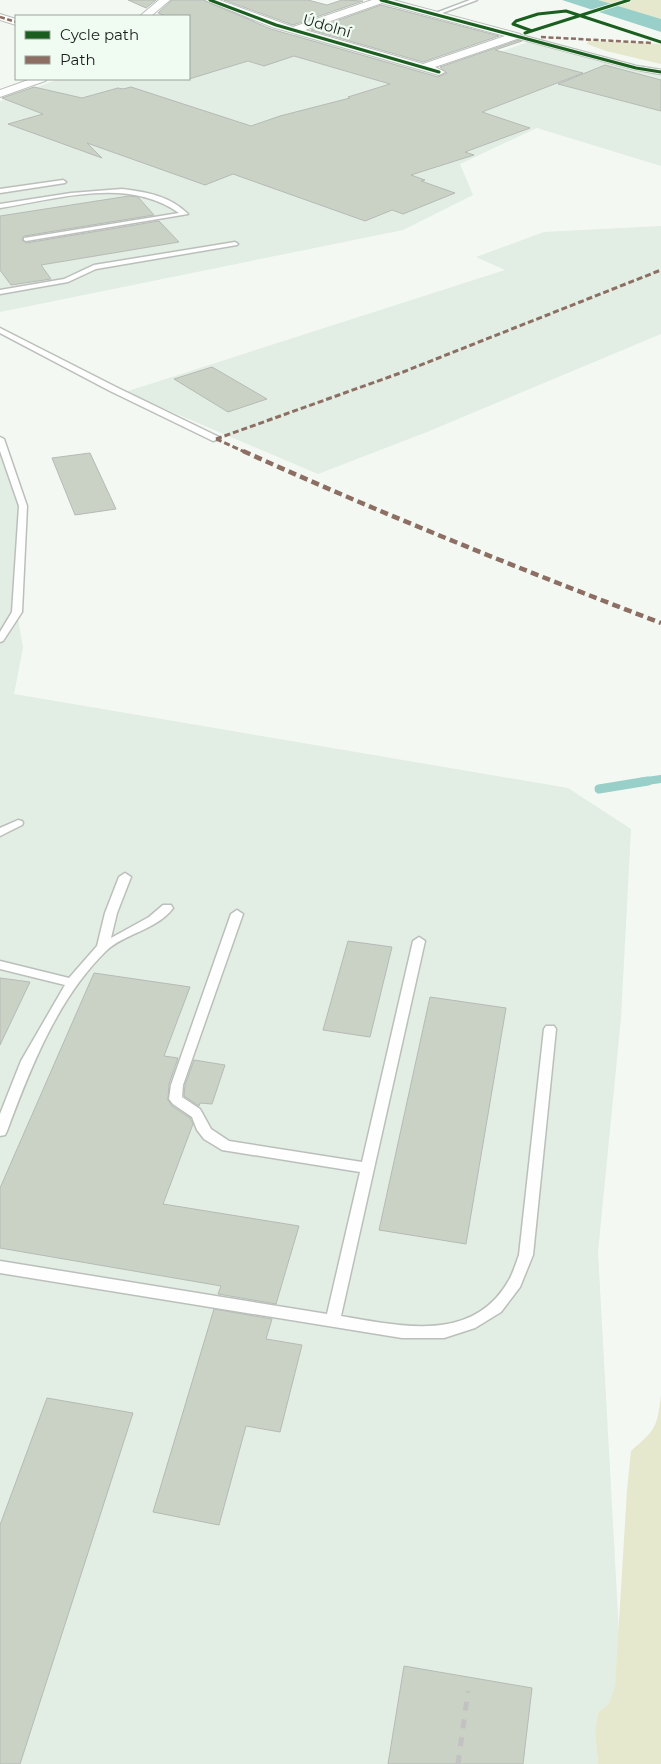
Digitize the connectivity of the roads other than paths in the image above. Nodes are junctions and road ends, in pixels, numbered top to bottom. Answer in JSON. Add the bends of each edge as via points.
{"nodes":[{"id":1,"x":164,"y":0,"type":"edge"},
{"id":2,"x":210,"y":0,"type":"edge"},
{"id":3,"x":382,"y":0,"type":"edge"},
{"id":4,"x":475,"y":0,"type":"edge"},
{"id":5,"x":435,"y":14,"type":"junction"},
{"id":6,"x":147,"y":15,"type":"edge"},
{"id":7,"x":0,"y":18,"type":"edge"},
{"id":8,"x":15,"y":22,"type":"edge"},
{"id":9,"x":294,"y":30,"type":"junction"},
{"id":10,"x":516,"y":36,"type":"junction"},
{"id":11,"x":424,"y":67,"type":"junction"},
{"id":12,"x":439,"y":72,"type":"dead end"},
{"id":13,"x":661,"y":72,"type":"edge"},
{"id":14,"x":39,"y":80,"type":"edge"},
{"id":15,"x":0,"y":94,"type":"edge"},
{"id":16,"x":63,"y":182,"type":"dead end"},
{"id":17,"x":0,"y":191,"type":"edge"},
{"id":18,"x":0,"y":206,"type":"edge"},
{"id":19,"x":26,"y":238,"type":"dead end"},
{"id":20,"x":235,"y":244,"type":"dead end"},
{"id":21,"x":0,"y":292,"type":"edge"},
{"id":22,"x":0,"y":330,"type":"edge"},
{"id":23,"x":0,"y":439,"type":"edge"},
{"id":24,"x":216,"y":439,"type":"dead end"},
{"id":25,"x":0,"y":639,"type":"edge"},
{"id":26,"x":18,"y":824,"type":"dead end"},
{"id":27,"x":0,"y":833,"type":"edge"},
{"id":28,"x":125,"y":877,"type":"dead end"},
{"id":29,"x":166,"y":908,"type":"dead end"},
{"id":30,"x":237,"y":914,"type":"dead end"},
{"id":31,"x":419,"y":941,"type":"dead end"},
{"id":32,"x":103,"y":947,"type":"junction"},
{"id":33,"x":0,"y":965,"type":"edge"},
{"id":34,"x":72,"y":983,"type":"junction"},
{"id":35,"x":550,"y":1029,"type":"dead end"},
{"id":36,"x":0,"y":1130,"type":"edge"},
{"id":37,"x":368,"y":1168,"type":"junction"},
{"id":38,"x":0,"y":1267,"type":"edge"},
{"id":39,"x":333,"y":1321,"type":"junction"}],
"edges":[{"from":1,"to":6,"type":"street"},
{"from":2,"to":9,"type":"street","name":"Údolní"},
{"from":3,"to":5,"type":"street"},
{"from":3,"to":9,"type":"street"},
{"from":4,"to":5,"type":"lane"},
{"from":5,"to":10,"type":"street"},
{"from":7,"to":8,"type":"street"},
{"from":9,"to":11,"type":"street","name":"Údolní"},
{"from":10,"to":11,"type":"street"},
{"from":10,"to":13,"type":"lane"},
{"from":11,"to":12,"type":"street","name":"Údolní"},
{"from":14,"to":15,"type":"street"},
{"from":16,"to":17,"type":"lane"},
{"from":18,"to":19,"type":"lane","via":[[115,190],[160,198],[176,204],[185,214]]},
{"from":20,"to":21,"type":"lane","via":[[94,267],[66,281]]},
{"from":22,"to":24,"type":"lane"},
{"from":23,"to":25,"type":"lane","via":[[23,506],[17,612]]},
{"from":26,"to":27,"type":"lane"},
{"from":28,"to":32,"type":"lane","via":[[111,913]]},
{"from":29,"to":32,"type":"lane","via":[[153,920]]},
{"from":30,"to":37,"type":"lane","via":[[177,1085],[176,1099],[195,1112],[204,1130],[214,1140],[227,1146]]},
{"from":31,"to":37,"type":"lane"},
{"from":32,"to":34,"type":"lane"},
{"from":33,"to":34,"type":"lane"},
{"from":34,"to":36,"type":"lane","via":[[27,1061]]},
{"from":35,"to":39,"type":"lane","via":[[526,1255],[516,1284],[496,1308],[470,1324],[444,1332],[402,1332]]},
{"from":37,"to":39,"type":"lane"},
{"from":38,"to":39,"type":"lane"}]}
